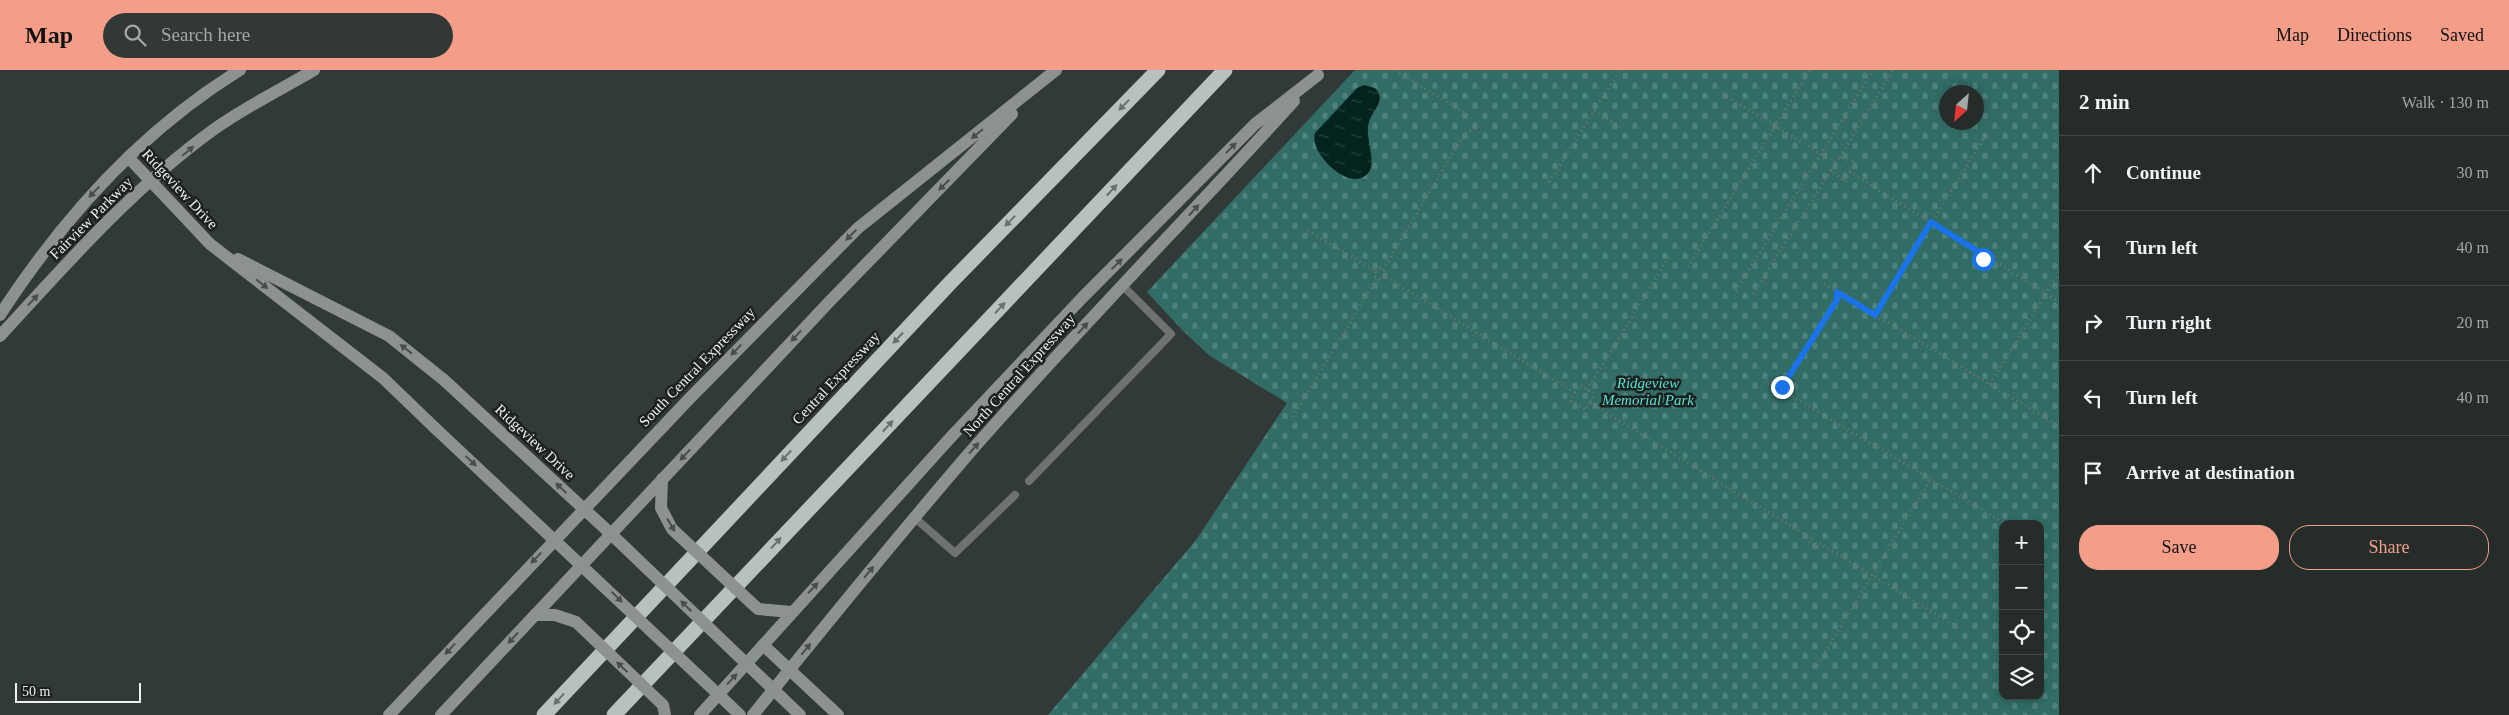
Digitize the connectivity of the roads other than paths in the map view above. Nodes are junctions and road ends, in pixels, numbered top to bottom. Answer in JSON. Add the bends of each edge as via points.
{"nodes":[{"id":1,"x":240,"y":70,"type":"edge"},
{"id":2,"x":314,"y":70,"type":"edge"},
{"id":3,"x":1158,"y":70,"type":"edge"},
{"id":4,"x":1225,"y":70,"type":"edge"},
{"id":5,"x":1053,"y":72,"type":"edge"},
{"id":6,"x":1321,"y":72,"type":"edge"},
{"id":7,"x":128,"y":157,"type":"junction"},
{"id":8,"x":150,"y":182,"type":"junction"},
{"id":9,"x":210,"y":244,"type":"junction"},
{"id":10,"x":1123,"y":286,"type":"junction"},
{"id":11,"x":0,"y":315,"type":"edge"},
{"id":12,"x":0,"y":336,"type":"edge"},
{"id":13,"x":662,"y":479,"type":"junction"},
{"id":14,"x":1029,"y":481,"type":"dead end"},
{"id":15,"x":1015,"y":495,"type":"dead end"},
{"id":16,"x":915,"y":518,"type":"junction"},
{"id":17,"x":610,"y":533,"type":"junction"},
{"id":18,"x":582,"y":564,"type":"junction"},
{"id":19,"x":791,"y":612,"type":"junction"},
{"id":20,"x":535,"y":615,"type":"junction"},
{"id":21,"x":763,"y":645,"type":"junction"},
{"id":22,"x":746,"y":664,"type":"junction"},
{"id":23,"x":718,"y":695,"type":"junction"},
{"id":24,"x":389,"y":715,"type":"edge"},
{"id":25,"x":441,"y":715,"type":"edge"},
{"id":26,"x":544,"y":715,"type":"edge"},
{"id":27,"x":614,"y":715,"type":"edge"},
{"id":28,"x":665,"y":715,"type":"edge"},
{"id":29,"x":700,"y":715,"type":"edge"},
{"id":30,"x":740,"y":715,"type":"edge"},
{"id":31,"x":753,"y":715,"type":"edge"},
{"id":32,"x":800,"y":715,"type":"edge"},
{"id":33,"x":838,"y":715,"type":"edge"}],
"edges":[{"from":1,"to":7,"type":"main road","name":"Fairview Parkway","via":[[188,106]]},
{"from":8,"to":2,"type":"main road","name":"Fairview Parkway","one_way":true,"via":[[228,120]]},
{"from":3,"to":26,"type":"highway","name":"Central Expressway","one_way":true,"via":[[950,283]]},
{"from":27,"to":4,"type":"highway","one_way":true},
{"from":5,"to":13,"type":"main road","one_way":true},
{"from":5,"to":24,"type":"main road","name":"South Central Expressway","one_way":true,"via":[[858,228],[691,397]]},
{"from":10,"to":6,"type":"main road","name":"North Central Expressway","one_way":true},
{"from":19,"to":6,"type":"main road","one_way":true,"via":[[1082,298],[1255,124]]},
{"from":7,"to":8,"type":"main road","name":"Ridgeview Drive"},
{"from":7,"to":11,"type":"main road","name":"Fairview Parkway","one_way":true,"via":[[53,238]]},
{"from":8,"to":9,"type":"main road","name":"Ridgeview Drive"},
{"from":12,"to":8,"type":"main road","name":"Fairview Parkway","one_way":true},
{"from":17,"to":9,"type":"main road","name":"Ridgeview Drive","one_way":true,"bridge":true,"via":[[444,380],[389,336]]},
{"from":9,"to":18,"type":"main road","name":"Ridgeview Drive","one_way":true,"bridge":true,"via":[[383,378]]},
{"from":10,"to":14,"type":"lane","via":[[1171,334]]},
{"from":16,"to":10,"type":"main road","name":"North Central Expressway","one_way":true,"via":[[972,450]]},
{"from":13,"to":17,"type":"main road"},
{"from":13,"to":19,"type":"main road","one_way":true,"bridge":true,"via":[[661,508],[672,529],[758,609]]},
{"from":15,"to":16,"type":"lane","via":[[955,553]]},
{"from":31,"to":16,"type":"main road","name":"North Central Expressway","one_way":true},
{"from":17,"to":18,"type":"main road"},
{"from":22,"to":17,"type":"main road","name":"Ridgeview Drive","one_way":true,"bridge":true},
{"from":18,"to":20,"type":"main road"},
{"from":18,"to":23,"type":"main road","name":"Ridgeview Drive","one_way":true,"bridge":true},
{"from":19,"to":21,"type":"main road"},
{"from":20,"to":25,"type":"main road","one_way":true},
{"from":28,"to":20,"type":"main road","one_way":true,"bridge":true,"via":[[663,705],[576,622],[555,615]]},
{"from":21,"to":22,"type":"main road"},
{"from":21,"to":33,"type":"main road","bridge":true},
{"from":23,"to":22,"type":"main road","one_way":true},
{"from":22,"to":32,"type":"main road","name":"Ridgeview Drive","bridge":true},
{"from":23,"to":29,"type":"main road"},
{"from":23,"to":30,"type":"main road","name":"Ridgeview Drive"}]}
